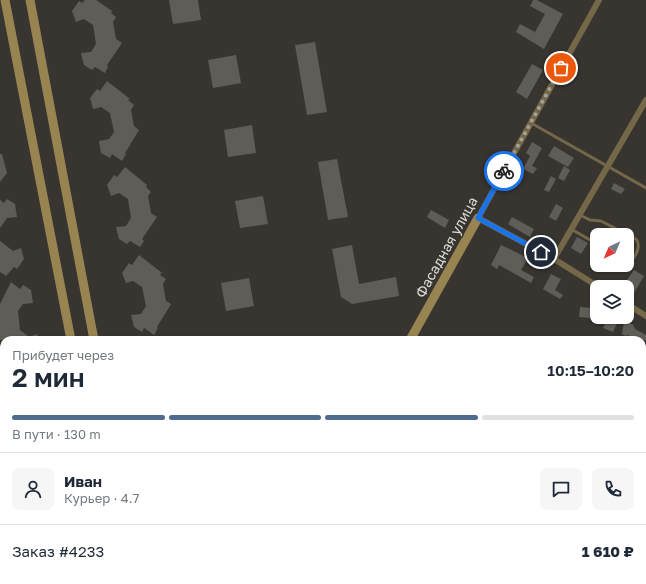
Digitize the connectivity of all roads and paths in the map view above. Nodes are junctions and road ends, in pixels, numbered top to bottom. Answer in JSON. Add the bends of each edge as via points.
{"nodes":[{"id":1,"x":5,"y":0,"type":"edge"},
{"id":2,"x":30,"y":0,"type":"edge"},
{"id":3,"x":599,"y":0,"type":"edge"},
{"id":4,"x":646,"y":100,"type":"edge"},
{"id":5,"x":531,"y":123,"type":"junction"},
{"id":6,"x":607,"y":167,"type":"junction"},
{"id":7,"x":646,"y":188,"type":"edge"},
{"id":8,"x":579,"y":215,"type":"junction"},
{"id":9,"x":478,"y":218,"type":"junction"},
{"id":10,"x":615,"y":228,"type":"edge"},
{"id":11,"x":571,"y":229,"type":"junction"},
{"id":12,"x":634,"y":238,"type":"edge"},
{"id":13,"x":590,"y":240,"type":"edge"},
{"id":14,"x":634,"y":257,"type":"edge"},
{"id":15,"x":554,"y":259,"type":"junction"},
{"id":16,"x":590,"y":281,"type":"edge"},
{"id":17,"x":634,"y":308,"type":"edge"},
{"id":18,"x":646,"y":316,"type":"edge"},
{"id":19,"x":70,"y":336,"type":"edge"},
{"id":20,"x":93,"y":336,"type":"edge"},
{"id":21,"x":412,"y":336,"type":"edge"}],
"edges":[{"from":1,"to":19,"type":"main road"},
{"from":2,"to":20,"type":"main road"},
{"from":3,"to":5,"type":"street","name":"Фасадная улица"},
{"from":4,"to":6,"type":"street"},
{"from":5,"to":6,"type":"lane"},
{"from":5,"to":9,"type":"street","name":"Фасадная улица"},
{"from":6,"to":7,"type":"lane"},
{"from":6,"to":8,"type":"street"},
{"from":8,"to":10,"type":"lane","via":[[590,220],[602,221]]},
{"from":8,"to":11,"type":"street"},
{"from":9,"to":15,"type":"street"},
{"from":9,"to":21,"type":"main road","name":"Фасадная улица"},
{"from":11,"to":13,"type":"lane"},
{"from":11,"to":15,"type":"street"},
{"from":12,"to":14,"type":"lane","via":[[638,242],[638,247]]},
{"from":15,"to":16,"type":"street"},
{"from":17,"to":18,"type":"street"}]}
